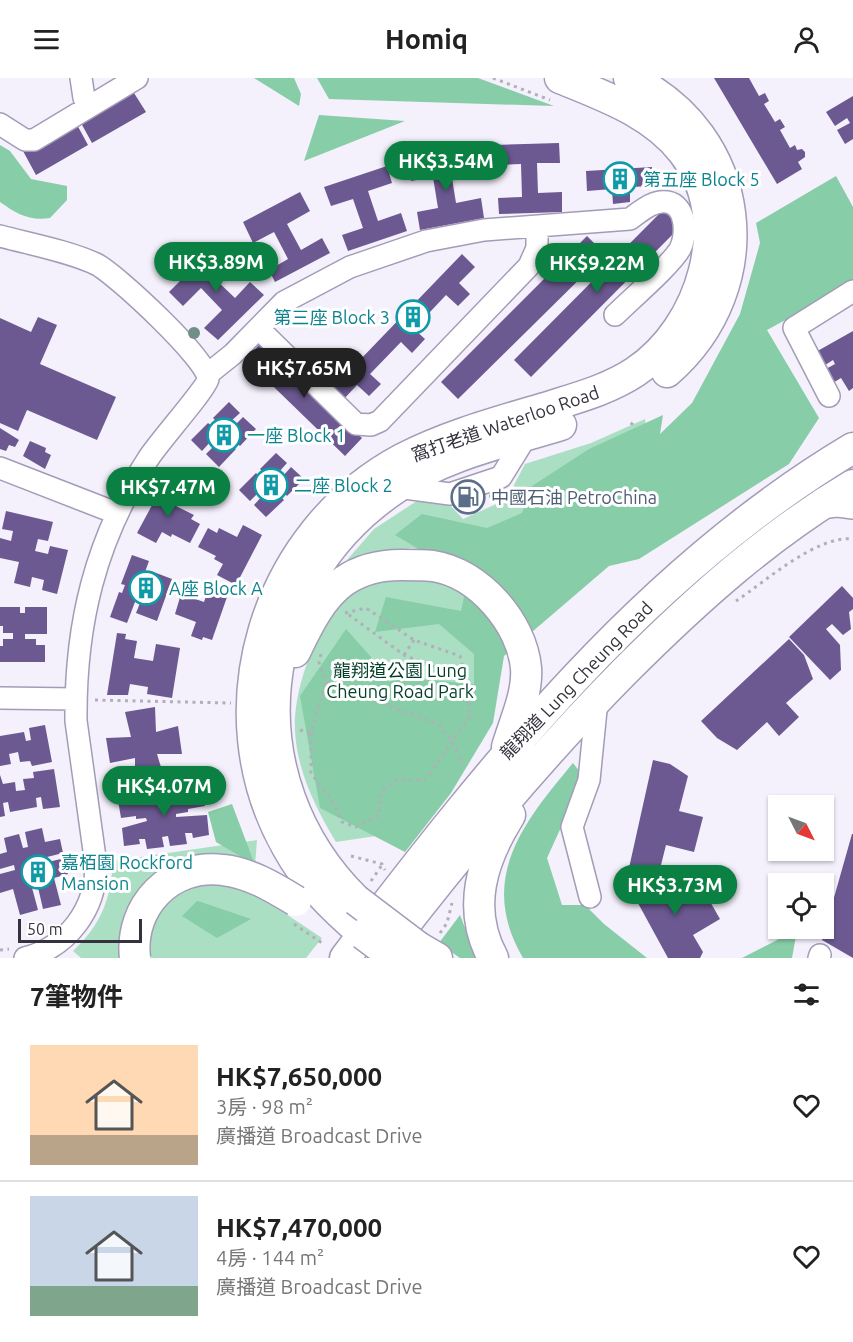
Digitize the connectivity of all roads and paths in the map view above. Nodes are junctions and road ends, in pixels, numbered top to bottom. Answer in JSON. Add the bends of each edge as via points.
{"nodes":[{"id":1,"x":81,"y":78,"type":"edge"},
{"id":2,"x":137,"y":78,"type":"edge"},
{"id":3,"x":493,"y":78,"type":"edge"},
{"id":4,"x":631,"y":79,"type":"edge"},
{"id":5,"x":560,"y":91,"type":"edge"},
{"id":6,"x":91,"y":105,"type":"junction"},
{"id":7,"x":0,"y":124,"type":"edge"},
{"id":8,"x":537,"y":227,"type":"junction"},
{"id":9,"x":0,"y":236,"type":"edge"},
{"id":10,"x":853,"y":291,"type":"edge"},
{"id":11,"x":615,"y":315,"type":"dead end"},
{"id":12,"x":259,"y":329,"type":"junction"},
{"id":13,"x":208,"y":374,"type":"junction"},
{"id":14,"x":829,"y":396,"type":"dead end"},
{"id":15,"x":634,"y":420,"type":"dead end"},
{"id":16,"x":631,"y":425,"type":"dead end"},
{"id":17,"x":853,"y":448,"type":"edge"},
{"id":18,"x":0,"y":468,"type":"edge"},
{"id":19,"x":853,"y":485,"type":"edge"},
{"id":20,"x":853,"y":508,"type":"edge"},
{"id":21,"x":813,"y":509,"type":"junction"},
{"id":22,"x":116,"y":513,"type":"junction"},
{"id":23,"x":760,"y":529,"type":"junction"},
{"id":24,"x":853,"y":539,"type":"edge"},
{"id":25,"x":727,"y":607,"type":"dead end"},
{"id":26,"x":414,"y":640,"type":"junction"},
{"id":27,"x":404,"y":655,"type":"junction"},
{"id":28,"x":319,"y":663,"type":"dead end"},
{"id":29,"x":466,"y":680,"type":"junction"},
{"id":30,"x":326,"y":682,"type":"junction"},
{"id":31,"x":0,"y":698,"type":"edge"},
{"id":32,"x":82,"y":699,"type":"junction"},
{"id":33,"x":274,"y":699,"type":"junction"},
{"id":34,"x":597,"y":700,"type":"junction"},
{"id":35,"x":231,"y":703,"type":"dead end"},
{"id":36,"x":295,"y":732,"type":"dead end"},
{"id":37,"x":310,"y":733,"type":"junction"},
{"id":38,"x":451,"y":740,"type":"junction"},
{"id":39,"x":504,"y":754,"type":"junction"},
{"id":40,"x":462,"y":764,"type":"dead end"},
{"id":41,"x":531,"y":770,"type":"junction"},
{"id":42,"x":371,"y":881,"type":"dead end"},
{"id":43,"x":324,"y":888,"type":"junction"},
{"id":44,"x":590,"y":897,"type":"dead end"},
{"id":45,"x":447,"y":923,"type":"dead end"},
{"id":46,"x":422,"y":949,"type":"edge"},
{"id":47,"x":0,"y":950,"type":"edge"},
{"id":48,"x":22,"y":952,"type":"edge"},
{"id":49,"x":135,"y":958,"type":"edge"},
{"id":50,"x":345,"y":958,"type":"edge"},
{"id":51,"x":380,"y":958,"type":"edge"},
{"id":52,"x":493,"y":958,"type":"edge"}],
"edges":[{"from":1,"to":6,"type":"street","via":[[84,98]]},
{"from":2,"to":6,"type":"street"},
{"from":3,"to":5,"type":"path"},
{"from":4,"to":33,"type":"highway","name":"窩打老道 Waterloo Road","via":[[667,101],[688,120],[704,139],[718,168],[731,222],[729,256],[713,312],[680,360],[654,383],[619,404],[445,463],[397,487],[346,530],[310,578],[285,635]]},
{"from":5,"to":43,"type":"highway","name":"窩打老道 Waterloo Road","via":[[635,111],[685,154],[702,187],[708,219],[708,251],[702,278],[676,332],[634,373],[595,392],[454,437],[402,459],[334,510],[291,564],[268,613],[259,644],[253,676],[252,729],[259,775],[272,817],[297,864]]},
{"from":6,"to":7,"type":"street","via":[[29,141]]},
{"from":8,"to":11,"type":"street","via":[[630,219],[648,206],[667,202],[676,206],[685,225],[679,251]]},
{"from":8,"to":12,"type":"street","via":[[484,230],[426,241],[350,267],[284,302]]},
{"from":8,"to":12,"type":"street","via":[[537,248],[529,266],[380,421],[371,425],[356,424]]},
{"from":9,"to":13,"type":"street","via":[[97,264],[157,315]]},
{"from":10,"to":14,"type":"street","via":[[795,328]]},
{"from":12,"to":13,"type":"street"},
{"from":13,"to":22,"type":"street","via":[[205,387],[156,448]]},
{"from":15,"to":16,"type":"path"},
{"from":17,"to":23,"type":"highway","name":"龍翔道 Lung Cheung Road"},
{"from":18,"to":22,"type":"street"},
{"from":19,"to":21,"type":"highway","name":"龍翔道 Lung Cheung Road"},
{"from":20,"to":21,"type":"street"},
{"from":21,"to":23,"type":"highway","name":"龍翔道 Lung Cheung Road"},
{"from":22,"to":32,"type":"street","via":[[82,616]]},
{"from":23,"to":34,"type":"highway","name":"龍翔道 Lung Cheung Road","via":[[709,589]]},
{"from":23,"to":39,"type":"highway","name":"龍翔道 Lung Cheung Road","via":[[683,572]]},
{"from":24,"to":25,"type":"path","via":[[823,543]]},
{"from":26,"to":27,"type":"path"},
{"from":26,"to":27,"type":"path","via":[[366,608],[345,612]]},
{"from":26,"to":29,"type":"path","via":[[460,656]]},
{"from":27,"to":29,"type":"path"},
{"from":28,"to":30,"type":"path"},
{"from":29,"to":38,"type":"path","via":[[470,717]]},
{"from":30,"to":37,"type":"path"},
{"from":30,"to":38,"type":"path","via":[[440,725]]},
{"from":31,"to":32,"type":"street"},
{"from":32,"to":35,"type":"path"},
{"from":32,"to":48,"type":"street","via":[[80,753],[96,865],[95,887],[87,908],[67,935],[51,948]]},
{"from":33,"to":39,"type":"highway","via":[[316,612],[344,581],[387,565],[434,566],[469,580],[483,591],[518,637],[526,684]]},
{"from":33,"to":43,"type":"highway","name":"窩打老道 Waterloo Road","via":[[276,744],[287,791]]},
{"from":34,"to":41,"type":"highway","name":"龍翔道 Lung Cheung Road"},
{"from":34,"to":44,"type":"street","via":[[589,780],[572,827]]},
{"from":36,"to":37,"type":"path","via":[[300,729]]},
{"from":37,"to":38,"type":"path","via":[[311,773],[335,805],[342,822],[356,827],[379,815],[381,792],[397,779],[424,780],[442,760]]},
{"from":38,"to":40,"type":"path"},
{"from":39,"to":50,"type":"highway","name":"龍翔道 Lung Cheung Road"},
{"from":41,"to":51,"type":"highway","name":"龍翔道 Lung Cheung Road","via":[[450,866]]},
{"from":41,"to":52,"type":"highway","via":[[483,868],[479,922]]},
{"from":42,"to":43,"type":"path","via":[[382,864]]},
{"from":43,"to":46,"type":"highway","name":"窩打老道 Waterloo Road","bridge":true,"via":[[367,910]]},
{"from":43,"to":46,"type":"highway","bridge":true,"via":[[363,934]]},
{"from":43,"to":49,"type":"highway","bridge":true,"via":[[262,882],[225,870],[204,869],[180,875],[158,890],[146,905],[136,930]]},
{"from":45,"to":46,"type":"path"},
{"from":47,"to":48,"type":"path"}]}
